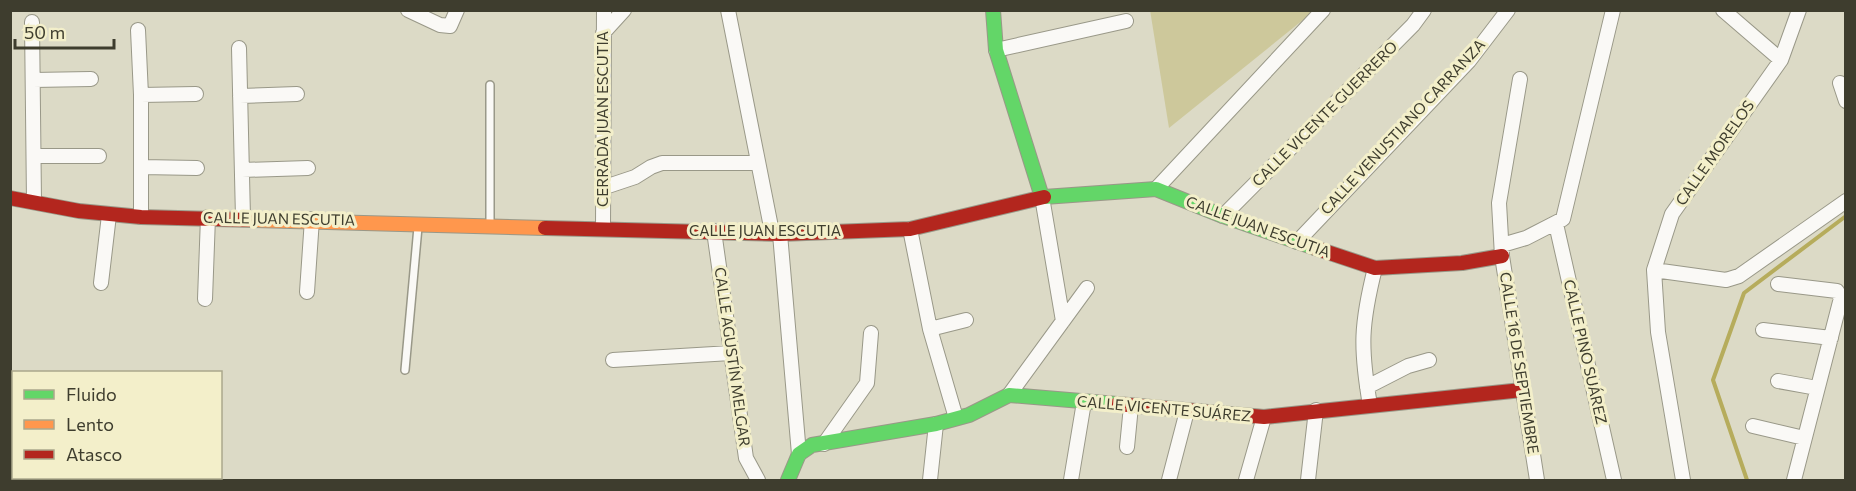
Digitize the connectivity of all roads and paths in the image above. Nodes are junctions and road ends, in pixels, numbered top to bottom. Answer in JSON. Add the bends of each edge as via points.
{"nodes":[{"id":1,"x":408,"y":10,"type":"edge"},
{"id":2,"x":457,"y":10,"type":"edge"},
{"id":3,"x":604,"y":10,"type":"edge"},
{"id":4,"x":624,"y":10,"type":"edge"},
{"id":5,"x":728,"y":10,"type":"edge"},
{"id":6,"x":993,"y":10,"type":"edge"},
{"id":7,"x":1323,"y":10,"type":"edge"},
{"id":8,"x":1424,"y":10,"type":"edge"},
{"id":9,"x":1508,"y":10,"type":"edge"},
{"id":10,"x":1613,"y":10,"type":"edge"},
{"id":11,"x":1723,"y":10,"type":"edge"},
{"id":12,"x":1799,"y":10,"type":"edge"},
{"id":13,"x":1126,"y":21,"type":"dead end"},
{"id":14,"x":32,"y":22,"type":"dead end"},
{"id":15,"x":138,"y":30,"type":"dead end"},
{"id":16,"x":603,"y":33,"type":"junction"},
{"id":17,"x":239,"y":48,"type":"dead end"},
{"id":18,"x":996,"y":50,"type":"junction"},
{"id":19,"x":1781,"y":60,"type":"junction"},
{"id":20,"x":91,"y":79,"type":"dead end"},
{"id":21,"x":1520,"y":79,"type":"dead end"},
{"id":22,"x":33,"y":80,"type":"junction"},
{"id":23,"x":1840,"y":83,"type":"dead end"},
{"id":24,"x":490,"y":85,"type":"dead end"},
{"id":25,"x":297,"y":93,"type":"dead end"},
{"id":26,"x":196,"y":94,"type":"dead end"},
{"id":27,"x":141,"y":95,"type":"junction"},
{"id":28,"x":240,"y":96,"type":"junction"},
{"id":29,"x":1845,"y":101,"type":"edge"},
{"id":30,"x":34,"y":156,"type":"junction"},
{"id":31,"x":99,"y":156,"type":"dead end"},
{"id":32,"x":758,"y":163,"type":"junction"},
{"id":33,"x":142,"y":168,"type":"junction"},
{"id":34,"x":197,"y":168,"type":"dead end"},
{"id":35,"x":308,"y":168,"type":"dead end"},
{"id":36,"x":242,"y":170,"type":"junction"},
{"id":37,"x":602,"y":188,"type":"junction"},
{"id":38,"x":1156,"y":189,"type":"junction"},
{"id":39,"x":1042,"y":197,"type":"junction"},
{"id":40,"x":10,"y":198,"type":"edge"},
{"id":41,"x":1845,"y":201,"type":"edge"},
{"id":42,"x":34,"y":202,"type":"junction"},
{"id":43,"x":110,"y":215,"type":"junction"},
{"id":44,"x":141,"y":216,"type":"junction"},
{"id":45,"x":1223,"y":216,"type":"junction"},
{"id":46,"x":208,"y":218,"type":"junction"},
{"id":47,"x":243,"y":218,"type":"junction"},
{"id":48,"x":312,"y":219,"type":"junction"},
{"id":49,"x":418,"y":224,"type":"junction"},
{"id":50,"x":1556,"y":224,"type":"junction"},
{"id":51,"x":490,"y":225,"type":"junction"},
{"id":52,"x":603,"y":228,"type":"junction"},
{"id":53,"x":910,"y":229,"type":"junction"},
{"id":54,"x":714,"y":231,"type":"junction"},
{"id":55,"x":776,"y":233,"type":"junction"},
{"id":56,"x":1297,"y":242,"type":"junction"},
{"id":57,"x":1502,"y":250,"type":"junction"},
{"id":58,"x":1375,"y":267,"type":"junction"},
{"id":59,"x":1654,"y":270,"type":"junction"},
{"id":60,"x":101,"y":283,"type":"dead end"},
{"id":61,"x":1778,"y":284,"type":"dead end"},
{"id":62,"x":1087,"y":288,"type":"dead end"},
{"id":63,"x":307,"y":292,"type":"dead end"},
{"id":64,"x":205,"y":299,"type":"dead end"},
{"id":65,"x":966,"y":320,"type":"dead end"},
{"id":66,"x":1064,"y":321,"type":"junction"},
{"id":67,"x":1840,"y":323,"type":"edge"},
{"id":68,"x":930,"y":329,"type":"junction"},
{"id":69,"x":1763,"y":330,"type":"dead end"},
{"id":70,"x":871,"y":333,"type":"dead end"},
{"id":71,"x":1830,"y":338,"type":"junction"},
{"id":72,"x":731,"y":353,"type":"junction"},
{"id":73,"x":613,"y":360,"type":"dead end"},
{"id":74,"x":1428,"y":360,"type":"dead end"},
{"id":75,"x":405,"y":370,"type":"dead end"},
{"id":76,"x":1778,"y":381,"type":"dead end"},
{"id":77,"x":1367,"y":387,"type":"junction"},
{"id":78,"x":1817,"y":388,"type":"junction"},
{"id":79,"x":1522,"y":390,"type":"junction"},
{"id":80,"x":1010,"y":395,"type":"junction"},
{"id":81,"x":1084,"y":402,"type":"junction"},
{"id":82,"x":1370,"y":405,"type":"junction"},
{"id":83,"x":1131,"y":406,"type":"junction"},
{"id":84,"x":1316,"y":410,"type":"junction"},
{"id":85,"x":1187,"y":411,"type":"junction"},
{"id":86,"x":1264,"y":417,"type":"junction"},
{"id":87,"x":956,"y":418,"type":"junction"},
{"id":88,"x":936,"y":424,"type":"junction"},
{"id":89,"x":1753,"y":426,"type":"dead end"},
{"id":90,"x":1804,"y":438,"type":"junction"},
{"id":91,"x":818,"y":444,"type":"junction"},
{"id":92,"x":1127,"y":447,"type":"dead end"},
{"id":93,"x":799,"y":454,"type":"junction"},
{"id":94,"x":758,"y":480,"type":"edge"},
{"id":95,"x":788,"y":480,"type":"edge"},
{"id":96,"x":930,"y":480,"type":"edge"},
{"id":97,"x":1071,"y":480,"type":"edge"},
{"id":98,"x":1168,"y":480,"type":"edge"},
{"id":99,"x":1246,"y":480,"type":"edge"},
{"id":100,"x":1308,"y":480,"type":"edge"},
{"id":101,"x":1537,"y":480,"type":"edge"},
{"id":102,"x":1614,"y":480,"type":"edge"},
{"id":103,"x":1683,"y":480,"type":"edge"},
{"id":104,"x":1794,"y":480,"type":"edge"}],
"edges":[{"from":1,"to":2,"type":"street","via":[[450,26]]},
{"from":3,"to":16,"type":"street","name":"CERRADA JUAN ESCUTIA"},
{"from":4,"to":16,"type":"street"},
{"from":5,"to":32,"type":"street"},
{"from":6,"to":18,"type":"street"},
{"from":7,"to":38,"type":"street"},
{"from":8,"to":45,"type":"street","name":"CALLE VICENTE GUERRERO"},
{"from":9,"to":56,"type":"street","name":"CALLE VENUSTIANO CARRANZA","via":[[1468,61]]},
{"from":10,"to":50,"type":"street","via":[[1564,216]]},
{"from":11,"to":19,"type":"street"},
{"from":12,"to":19,"type":"street","name":"CALLE MORELOS"},
{"from":13,"to":18,"type":"street"},
{"from":14,"to":22,"type":"street"},
{"from":15,"to":27,"type":"street"},
{"from":16,"to":37,"type":"street","name":"CERRADA JUAN ESCUTIA"},
{"from":17,"to":28,"type":"street"},
{"from":18,"to":39,"type":"street"},
{"from":19,"to":59,"type":"street","name":"CALLE MORELOS","via":[[1672,214]]},
{"from":20,"to":22,"type":"street"},
{"from":21,"to":57,"type":"street","name":"CALLE 16 DE SEPTIEMBRE","via":[[1499,202]]},
{"from":22,"to":30,"type":"street"},
{"from":23,"to":29,"type":"street"},
{"from":24,"to":51,"type":"lane"},
{"from":25,"to":28,"type":"street"},
{"from":26,"to":27,"type":"street"},
{"from":27,"to":33,"type":"street"},
{"from":28,"to":36,"type":"street"},
{"from":30,"to":31,"type":"street"},
{"from":30,"to":42,"type":"street"},
{"from":32,"to":37,"type":"street","via":[[662,164]]},
{"from":32,"to":55,"type":"street"},
{"from":33,"to":34,"type":"street"},
{"from":33,"to":44,"type":"street"},
{"from":35,"to":36,"type":"street"},
{"from":36,"to":47,"type":"street"},
{"from":37,"to":52,"type":"street","name":"CERRADA JUAN ESCUTIA"},
{"from":38,"to":39,"type":"street","name":"CALLE JUAN ESCUTIA"},
{"from":38,"to":45,"type":"street","name":"CALLE JUAN ESCUTIA"},
{"from":39,"to":53,"type":"street","name":"CALLE JUAN ESCUTIA"},
{"from":39,"to":66,"type":"street"},
{"from":40,"to":42,"type":"street","name":"CALLE JUAN ESCUTIA"},
{"from":41,"to":59,"type":"street","via":[[1739,276],[1726,280]]},
{"from":42,"to":43,"type":"street","name":"CALLE JUAN ESCUTIA"},
{"from":43,"to":44,"type":"street","name":"CALLE JUAN ESCUTIA"},
{"from":43,"to":60,"type":"street"},
{"from":44,"to":46,"type":"street","name":"CALLE JUAN ESCUTIA"},
{"from":45,"to":56,"type":"street","name":"CALLE JUAN ESCUTIA"},
{"from":46,"to":47,"type":"street","name":"CALLE JUAN ESCUTIA"},
{"from":46,"to":64,"type":"street"},
{"from":47,"to":48,"type":"street","name":"CALLE JUAN ESCUTIA"},
{"from":48,"to":49,"type":"street","name":"CALLE JUAN ESCUTIA"},
{"from":48,"to":63,"type":"street"},
{"from":49,"to":51,"type":"street","name":"CALLE JUAN ESCUTIA"},
{"from":49,"to":75,"type":"lane"},
{"from":50,"to":57,"type":"street"},
{"from":50,"to":102,"type":"street","name":"CALLE PINO SUÁREZ"},
{"from":51,"to":52,"type":"street","name":"CALLE JUAN ESCUTIA"},
{"from":52,"to":54,"type":"street","name":"CALLE JUAN ESCUTIA"},
{"from":53,"to":55,"type":"street","name":"CALLE JUAN ESCUTIA"},
{"from":53,"to":68,"type":"street"},
{"from":54,"to":55,"type":"street","name":"CALLE JUAN ESCUTIA"},
{"from":54,"to":72,"type":"street","name":"CALLE AGUSTÍN MELGAR"},
{"from":55,"to":93,"type":"street"},
{"from":56,"to":58,"type":"street","name":"CALLE JUAN ESCUTIA"},
{"from":57,"to":58,"type":"street","name":"CALLE JUAN ESCUTIA","via":[[1462,263]]},
{"from":57,"to":79,"type":"street","name":"CALLE 16 DE SEPTIEMBRE"},
{"from":58,"to":77,"type":"street","via":[[1362,332]]},
{"from":59,"to":103,"type":"street","name":"CALLE MORELOS","via":[[1658,332]]},
{"from":61,"to":67,"type":"street","via":[[1840,293]]},
{"from":62,"to":66,"type":"street"},
{"from":65,"to":68,"type":"street"},
{"from":66,"to":80,"type":"street"},
{"from":67,"to":71,"type":"street"},
{"from":68,"to":87,"type":"street"},
{"from":69,"to":71,"type":"street"},
{"from":70,"to":91,"type":"street","via":[[867,383]]},
{"from":71,"to":78,"type":"street"},
{"from":72,"to":73,"type":"street"},
{"from":72,"to":94,"type":"street","name":"CALLE AGUSTÍN MELGAR","via":[[747,458]]},
{"from":74,"to":77,"type":"street"},
{"from":76,"to":78,"type":"street"},
{"from":77,"to":82,"type":"street"},
{"from":78,"to":90,"type":"street"},
{"from":79,"to":82,"type":"street","name":"CALLE VICENTE SUÁREZ"},
{"from":79,"to":101,"type":"street","name":"CALLE 16 DE SEPTIEMBRE"},
{"from":80,"to":81,"type":"street","name":"CALLE VICENTE SUÁREZ"},
{"from":80,"to":87,"type":"street","name":"CALLE VICENTE SUÁREZ"},
{"from":81,"to":83,"type":"street","name":"CALLE VICENTE SUÁREZ"},
{"from":81,"to":97,"type":"street"},
{"from":82,"to":84,"type":"street","name":"CALLE VICENTE SUÁREZ"},
{"from":83,"to":85,"type":"street","name":"CALLE VICENTE SUÁREZ"},
{"from":83,"to":92,"type":"street"},
{"from":84,"to":86,"type":"street","name":"CALLE VICENTE SUÁREZ"},
{"from":84,"to":100,"type":"street"},
{"from":85,"to":86,"type":"street","name":"CALLE VICENTE SUÁREZ"},
{"from":85,"to":98,"type":"street"},
{"from":86,"to":99,"type":"street"},
{"from":87,"to":88,"type":"street","name":"CALLE VICENTE SUÁREZ"},
{"from":88,"to":91,"type":"street","name":"CALLE VICENTE SUÁREZ"},
{"from":88,"to":96,"type":"street"},
{"from":89,"to":90,"type":"street"},
{"from":90,"to":104,"type":"street"},
{"from":91,"to":93,"type":"street"},
{"from":93,"to":95,"type":"street"}]}
